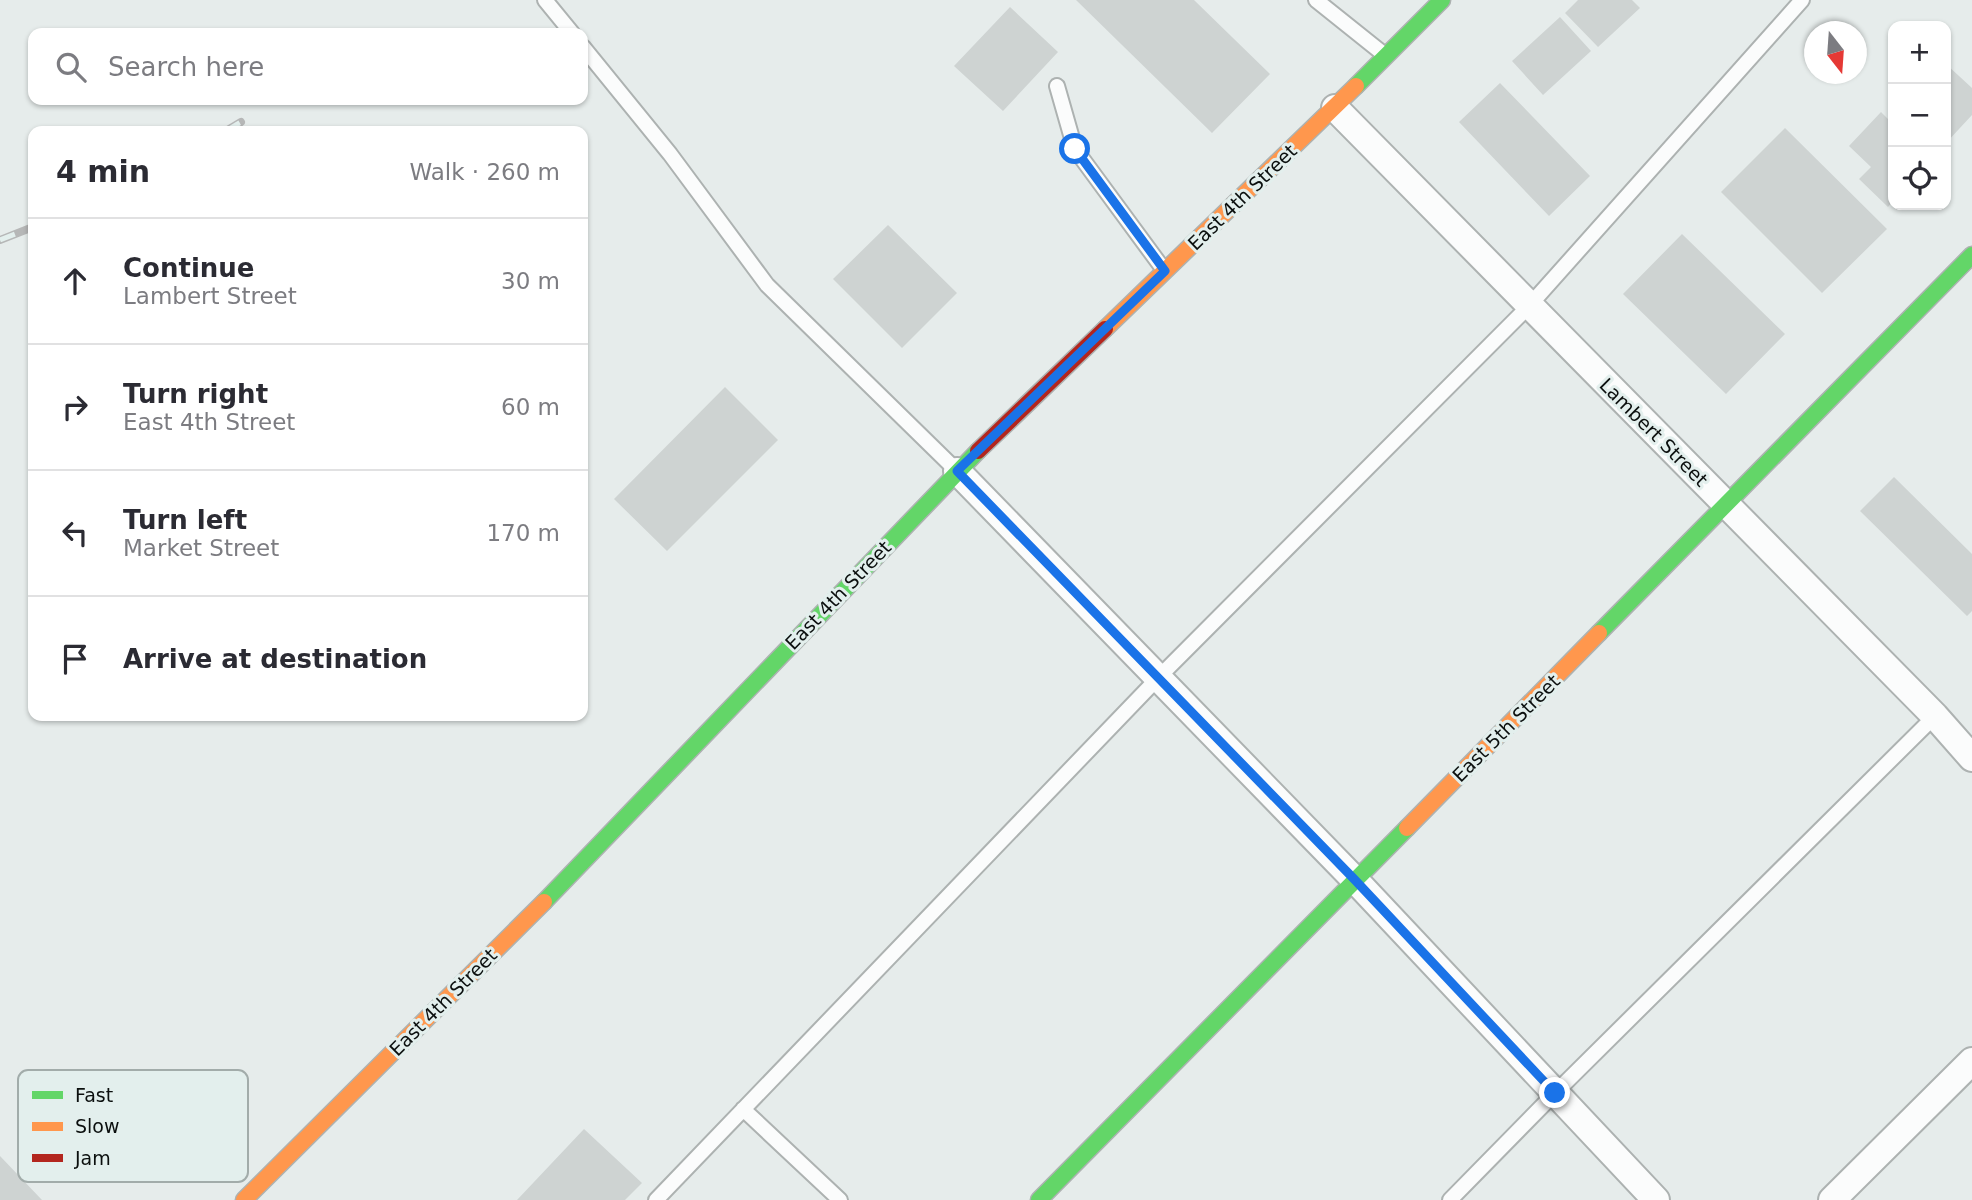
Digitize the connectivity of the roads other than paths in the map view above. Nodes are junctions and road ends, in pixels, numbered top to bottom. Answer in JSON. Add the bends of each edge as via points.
{"nodes":[{"id":1,"x":545,"y":0,"type":"edge"},
{"id":2,"x":1316,"y":0,"type":"edge"},
{"id":3,"x":1442,"y":0,"type":"edge"},
{"id":4,"x":1802,"y":0,"type":"edge"},
{"id":5,"x":568,"y":28,"type":"edge"},
{"id":6,"x":588,"y":53,"type":"edge"},
{"id":7,"x":1386,"y":56,"type":"junction"},
{"id":8,"x":1057,"y":86,"type":"dead end"},
{"id":9,"x":1335,"y":108,"type":"junction"},
{"id":10,"x":1972,"y":255,"type":"edge"},
{"id":11,"x":1165,"y":271,"type":"junction"},
{"id":12,"x":1529,"y":306,"type":"junction"},
{"id":13,"x":957,"y":471,"type":"junction"},
{"id":14,"x":1726,"y":505,"type":"junction"},
{"id":15,"x":1158,"y":678,"type":"junction"},
{"id":16,"x":1934,"y":716,"type":"junction"},
{"id":17,"x":1972,"y":758,"type":"edge"},
{"id":18,"x":1355,"y":880,"type":"junction"},
{"id":19,"x":1972,"y":1061,"type":"edge"},
{"id":20,"x":1555,"y":1093,"type":"junction"},
{"id":21,"x":743,"y":1109,"type":"junction"},
{"id":22,"x":244,"y":1200,"type":"edge"},
{"id":23,"x":656,"y":1200,"type":"edge"},
{"id":24,"x":840,"y":1200,"type":"edge"},
{"id":25,"x":1039,"y":1200,"type":"edge"},
{"id":26,"x":1450,"y":1200,"type":"edge"},
{"id":27,"x":1656,"y":1200,"type":"edge"},
{"id":28,"x":1832,"y":1200,"type":"edge"}],
"edges":[{"from":1,"to":5,"type":"lane"},
{"from":2,"to":7,"type":"lane"},
{"from":3,"to":7,"type":"main road","name":"East 4th Street"},
{"from":4,"to":12,"type":"lane"},
{"from":6,"to":13,"type":"lane","via":[[767,285]]},
{"from":7,"to":9,"type":"main road","name":"East 4th Street"},
{"from":8,"to":11,"type":"lane","via":[[1075,149]]},
{"from":9,"to":11,"type":"main road","name":"East 4th Street"},
{"from":9,"to":12,"type":"street","name":"Lambert Street"},
{"from":10,"to":14,"type":"main road","name":"East 5th Street"},
{"from":11,"to":13,"type":"main road","name":"East 4th Street"},
{"from":12,"to":14,"type":"street","name":"Lambert Street"},
{"from":12,"to":15,"type":"lane"},
{"from":13,"to":15,"type":"street"},
{"from":13,"to":22,"type":"main road","name":"East 4th Street","via":[[559,887]]},
{"from":14,"to":16,"type":"street","name":"Lambert Street"},
{"from":14,"to":18,"type":"main road","name":"East 5th Street"},
{"from":15,"to":18,"type":"street"},
{"from":15,"to":21,"type":"lane"},
{"from":16,"to":17,"type":"street","name":"Lambert Street"},
{"from":16,"to":20,"type":"lane"},
{"from":18,"to":20,"type":"street"},
{"from":18,"to":25,"type":"main road","name":"East 5th Street"},
{"from":19,"to":28,"type":"street"},
{"from":20,"to":26,"type":"lane"},
{"from":20,"to":27,"type":"street"},
{"from":21,"to":23,"type":"lane"},
{"from":21,"to":24,"type":"lane"}]}
